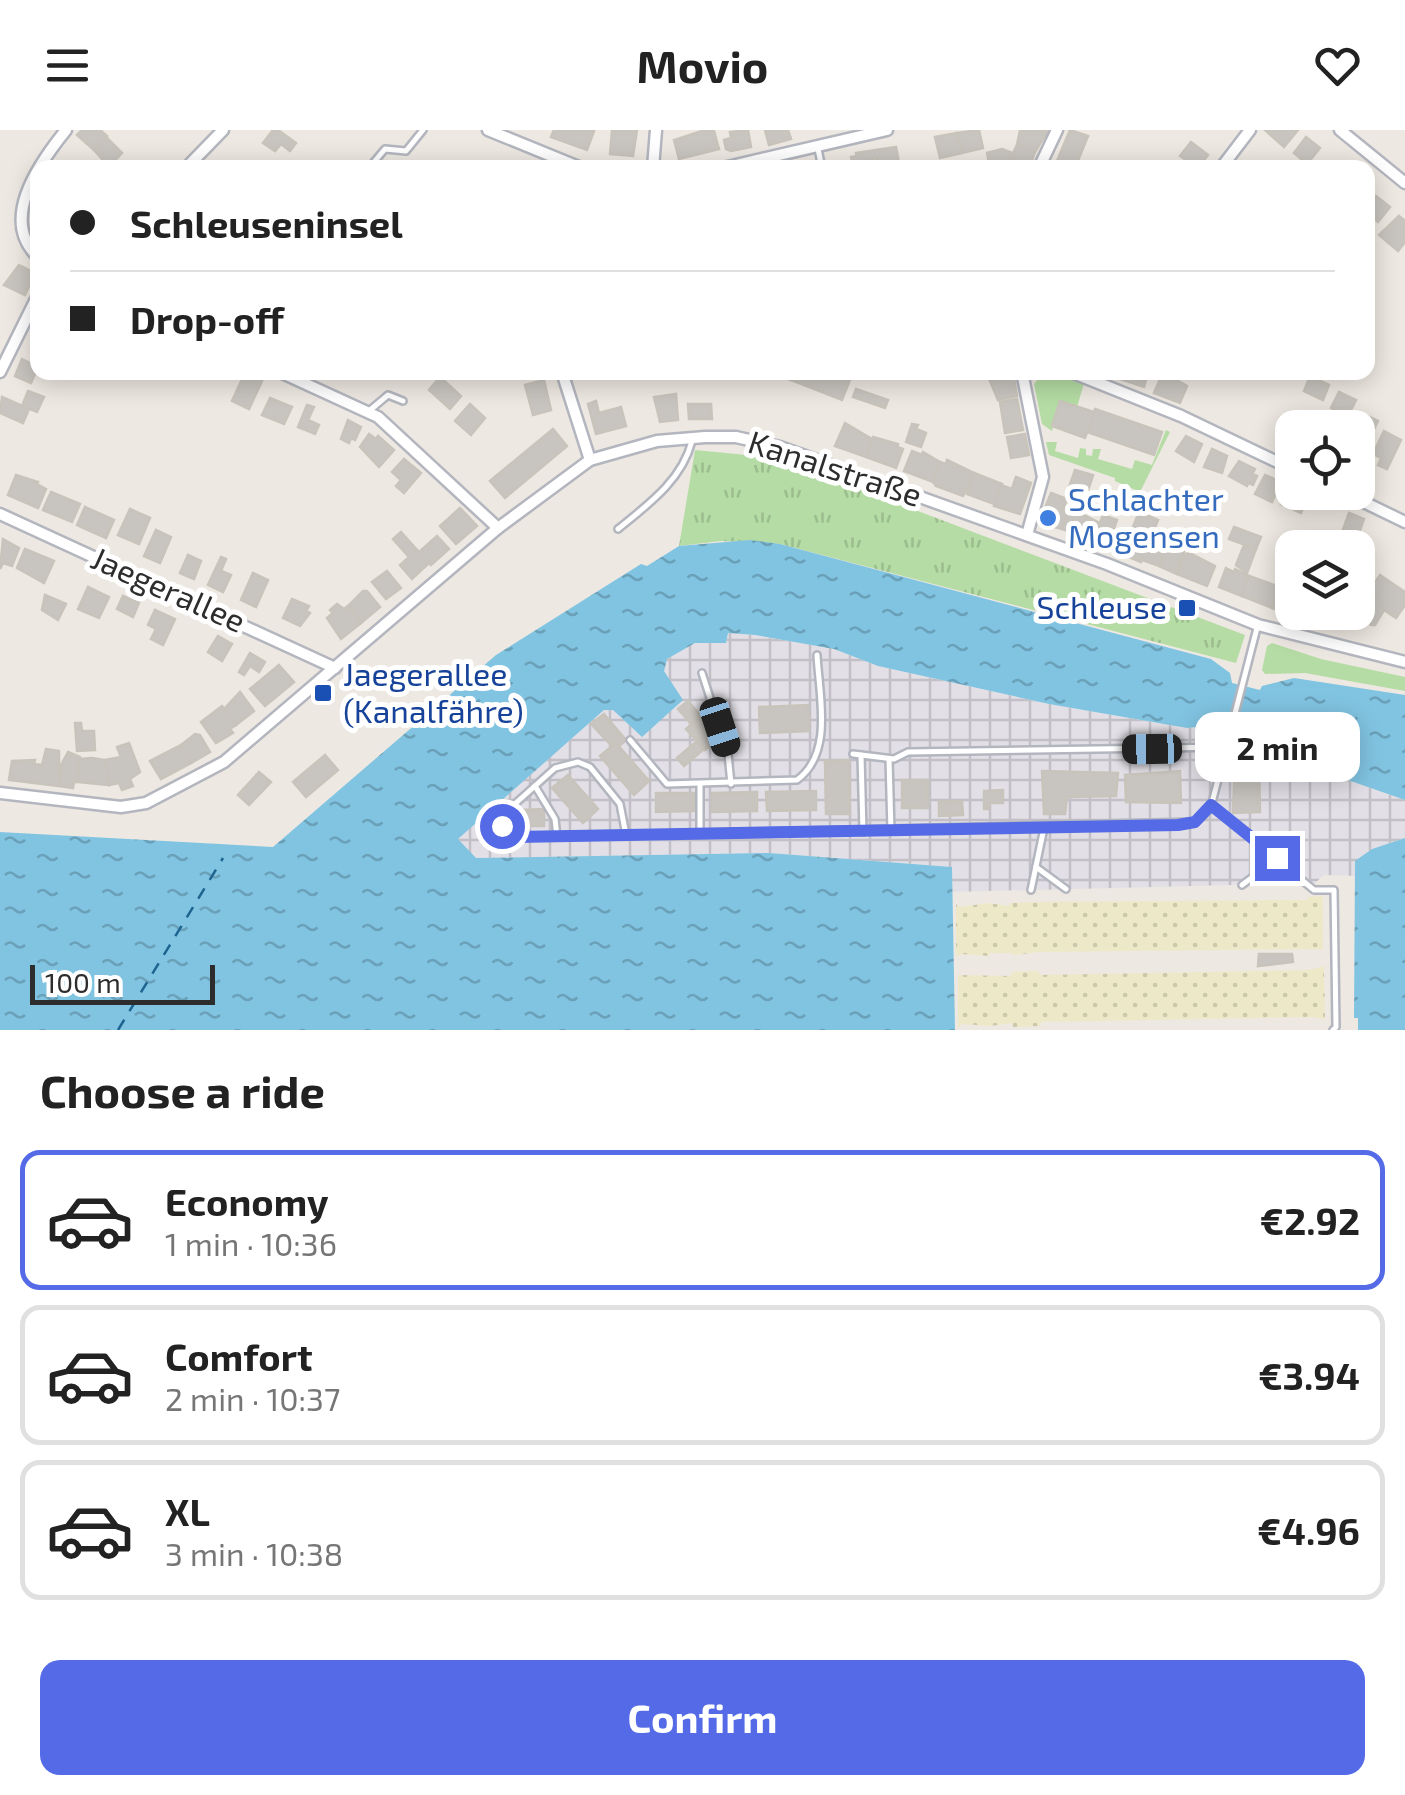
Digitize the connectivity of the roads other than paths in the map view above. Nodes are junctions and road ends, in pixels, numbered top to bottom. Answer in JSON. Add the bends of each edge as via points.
{"nodes":[{"id":1,"x":66,"y":130,"type":"edge"},
{"id":2,"x":224,"y":130,"type":"edge"},
{"id":3,"x":423,"y":130,"type":"edge"},
{"id":4,"x":488,"y":130,"type":"edge"},
{"id":5,"x":656,"y":130,"type":"edge"},
{"id":6,"x":887,"y":130,"type":"edge"},
{"id":7,"x":1056,"y":130,"type":"edge"},
{"id":8,"x":1250,"y":130,"type":"edge"},
{"id":9,"x":1340,"y":130,"type":"edge"},
{"id":10,"x":818,"y":146,"type":"junction"},
{"id":11,"x":43,"y":160,"type":"edge"},
{"id":12,"x":194,"y":160,"type":"edge"},
{"id":13,"x":376,"y":160,"type":"edge"},
{"id":14,"x":562,"y":160,"type":"edge"},
{"id":15,"x":654,"y":160,"type":"edge"},
{"id":16,"x":758,"y":160,"type":"edge"},
{"id":17,"x":821,"y":160,"type":"edge"},
{"id":18,"x":1043,"y":160,"type":"edge"},
{"id":19,"x":1228,"y":160,"type":"edge"},
{"id":20,"x":30,"y":178,"type":"edge"},
{"id":21,"x":1405,"y":184,"type":"edge"},
{"id":22,"x":10,"y":204,"type":"dead end"},
{"id":23,"x":10,"y":229,"type":"dead end"},
{"id":24,"x":30,"y":252,"type":"edge"},
{"id":25,"x":30,"y":311,"type":"edge"},
{"id":26,"x":0,"y":372,"type":"edge"},
{"id":27,"x":298,"y":380,"type":"edge"},
{"id":28,"x":565,"y":380,"type":"edge"},
{"id":29,"x":1024,"y":380,"type":"edge"},
{"id":30,"x":1091,"y":380,"type":"edge"},
{"id":31,"x":402,"y":401,"type":"dead end"},
{"id":32,"x":369,"y":411,"type":"junction"},
{"id":33,"x":693,"y":438,"type":"junction"},
{"id":34,"x":590,"y":460,"type":"junction"},
{"id":35,"x":1275,"y":461,"type":"edge"},
{"id":36,"x":1375,"y":507,"type":"edge"},
{"id":37,"x":0,"y":514,"type":"edge"},
{"id":38,"x":1405,"y":522,"type":"edge"},
{"id":39,"x":498,"y":528,"type":"junction"},
{"id":40,"x":618,"y":529,"type":"dead end"},
{"id":41,"x":1027,"y":535,"type":"junction"},
{"id":42,"x":1258,"y":625,"type":"junction"},
{"id":43,"x":817,"y":655,"type":"dead end"},
{"id":44,"x":1405,"y":662,"type":"edge"},
{"id":45,"x":335,"y":668,"type":"junction"},
{"id":46,"x":702,"y":673,"type":"dead end"},
{"id":47,"x":630,"y":740,"type":"dead end"},
{"id":48,"x":1227,"y":747,"type":"junction"},
{"id":49,"x":889,"y":758,"type":"junction"},
{"id":50,"x":700,"y":784,"type":"junction"},
{"id":51,"x":731,"y":784,"type":"junction"},
{"id":52,"x":535,"y":786,"type":"junction"},
{"id":53,"x":0,"y":793,"type":"edge"},
{"id":54,"x":1211,"y":805,"type":"junction"},
{"id":55,"x":1044,"y":828,"type":"junction"},
{"id":56,"x":892,"y":831,"type":"junction"},
{"id":57,"x":863,"y":832,"type":"junction"},
{"id":58,"x":700,"y":834,"type":"junction"},
{"id":59,"x":626,"y":836,"type":"junction"},
{"id":60,"x":558,"y":837,"type":"junction"},
{"id":61,"x":1277,"y":858,"type":"junction"},
{"id":62,"x":1036,"y":867,"type":"junction"},
{"id":63,"x":1242,"y":885,"type":"dead end"},
{"id":64,"x":1031,"y":890,"type":"dead end"},
{"id":65,"x":1066,"y":890,"type":"dead end"},
{"id":66,"x":1333,"y":1030,"type":"edge"}],
"edges":[{"from":1,"to":11,"type":"street"},
{"from":2,"to":12,"type":"street"},
{"from":3,"to":13,"type":"lane","via":[[406,150],[385,149]]},
{"from":4,"to":14,"type":"street"},
{"from":5,"to":15,"type":"street"},
{"from":6,"to":10,"type":"street"},
{"from":7,"to":18,"type":"street"},
{"from":8,"to":19,"type":"street"},
{"from":9,"to":21,"type":"street"},
{"from":10,"to":16,"type":"street"},
{"from":10,"to":17,"type":"lane"},
{"from":20,"to":22,"type":"street"},
{"from":23,"to":24,"type":"street"},
{"from":25,"to":26,"type":"street"},
{"from":27,"to":32,"type":"street"},
{"from":28,"to":34,"type":"street"},
{"from":29,"to":41,"type":"street","via":[[1043,476]]},
{"from":30,"to":35,"type":"street"},
{"from":31,"to":32,"type":"lane","via":[[388,395]]},
{"from":32,"to":39,"type":"street"},
{"from":33,"to":34,"type":"street","name":"Kanalstraße"},
{"from":33,"to":40,"type":"lane","via":[[686,463],[649,506]]},
{"from":33,"to":41,"type":"street","name":"Kanalstraße","via":[[736,437],[780,447]]},
{"from":34,"to":39,"type":"street","name":"Kanalstraße"},
{"from":36,"to":38,"type":"street"},
{"from":37,"to":45,"type":"street","name":"Jaegerallee"},
{"from":39,"to":45,"type":"street","name":"Kanalstraße"},
{"from":41,"to":42,"type":"street","name":"Kanalstraße"},
{"from":42,"to":44,"type":"street","name":"Kanalstraße"},
{"from":42,"to":48,"type":"lane"},
{"from":43,"to":51,"type":"lane","via":[[820,746],[812,763],[790,783]]},
{"from":45,"to":53,"type":"street","name":"Kanalstraße","via":[[224,762],[146,802],[122,807]]},
{"from":46,"to":51,"type":"lane"},
{"from":47,"to":50,"type":"lane","via":[[668,784]]},
{"from":48,"to":49,"type":"lane","via":[[908,752]]},
{"from":48,"to":54,"type":"lane"},
{"from":49,"to":56,"type":"lane"},
{"from":49,"to":57,"type":"lane","via":[[857,754]]},
{"from":50,"to":51,"type":"lane"},
{"from":50,"to":58,"type":"lane"},
{"from":52,"to":59,"type":"lane","via":[[562,764],[584,764],[620,804]]},
{"from":52,"to":60,"type":"lane"},
{"from":52,"to":60,"type":"lane","via":[[507,811],[504,832]]},
{"from":54,"to":55,"type":"lane","via":[[1188,824]]},
{"from":54,"to":61,"type":"lane"},
{"from":55,"to":56,"type":"lane"},
{"from":55,"to":62,"type":"lane"},
{"from":56,"to":57,"type":"lane"},
{"from":57,"to":58,"type":"lane"},
{"from":58,"to":59,"type":"lane"},
{"from":59,"to":60,"type":"lane"},
{"from":61,"to":63,"type":"lane"},
{"from":61,"to":66,"type":"lane","via":[[1314,890],[1334,890]]},
{"from":62,"to":64,"type":"lane"},
{"from":62,"to":65,"type":"lane"}]}
